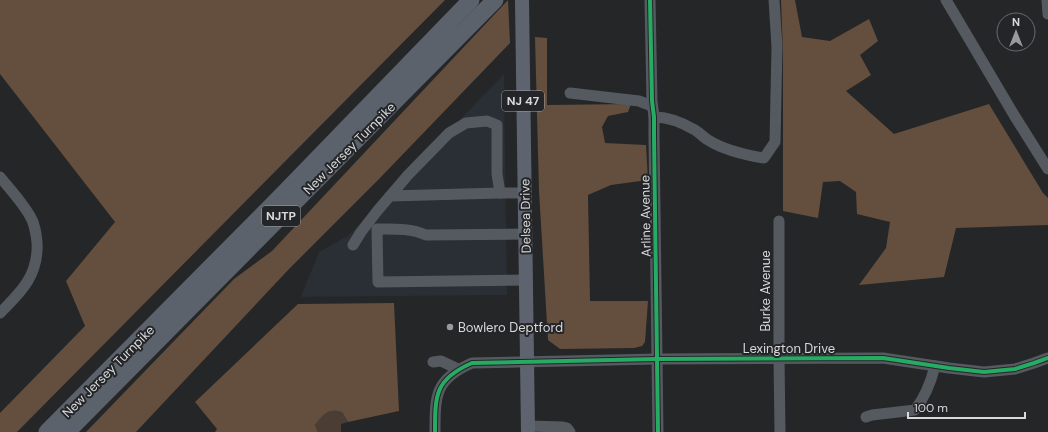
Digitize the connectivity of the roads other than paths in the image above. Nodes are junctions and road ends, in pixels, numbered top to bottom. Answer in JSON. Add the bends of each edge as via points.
{"nodes":[{"id":1,"x":471,"y":0,"type":"edge"},
{"id":2,"x":495,"y":0,"type":"edge"},
{"id":3,"x":650,"y":0,"type":"edge"},
{"id":4,"x":774,"y":0,"type":"edge"},
{"id":5,"x":946,"y":0,"type":"edge"},
{"id":6,"x":1047,"y":0,"type":"edge"},
{"id":7,"x":522,"y":4,"type":"edge"},
{"id":8,"x":1048,"y":14,"type":"edge"},
{"id":9,"x":570,"y":93,"type":"dead end"},
{"id":10,"x":652,"y":106,"type":"junction"},
{"id":11,"x":654,"y":117,"type":"junction"},
{"id":12,"x":1048,"y":169,"type":"edge"},
{"id":13,"x":0,"y":177,"type":"edge"},
{"id":14,"x":500,"y":193,"type":"junction"},
{"id":15,"x":525,"y":193,"type":"junction"},
{"id":16,"x":390,"y":196,"type":"junction"},
{"id":17,"x":779,"y":221,"type":"dead end"},
{"id":18,"x":525,"y":234,"type":"junction"},
{"id":19,"x":353,"y":245,"type":"dead end"},
{"id":20,"x":526,"y":280,"type":"junction"},
{"id":21,"x":0,"y":313,"type":"edge"},
{"id":22,"x":779,"y":358,"type":"junction"},
{"id":23,"x":1048,"y":358,"type":"edge"},
{"id":24,"x":657,"y":359,"type":"junction"},
{"id":25,"x":433,"y":362,"type":"dead end"},
{"id":26,"x":527,"y":362,"type":"junction"},
{"id":27,"x":935,"y":366,"type":"junction"},
{"id":28,"x":458,"y":369,"type":"junction"},
{"id":29,"x":866,"y":417,"type":"dead end"},
{"id":30,"x":528,"y":429,"type":"edge"},
{"id":31,"x":47,"y":432,"type":"edge"},
{"id":32,"x":67,"y":432,"type":"edge"},
{"id":33,"x":435,"y":432,"type":"edge"},
{"id":34,"x":570,"y":432,"type":"edge"},
{"id":35,"x":658,"y":432,"type":"edge"},
{"id":36,"x":780,"y":432,"type":"edge"}],
"edges":[{"from":1,"to":31,"type":"highway","name":"New Jersey Turnpike","number":"NJTP","via":[[291,187]]},
{"from":2,"to":32,"type":"highway","name":"New Jersey Turnpike","number":"NJTP"},
{"from":3,"to":10,"type":"street","name":"Arline Avenue"},
{"from":4,"to":11,"type":"street","via":[[777,47],[775,142],[764,158],[729,149],[682,124]]},
{"from":5,"to":12,"type":"street"},
{"from":6,"to":8,"type":"street"},
{"from":7,"to":15,"type":"main road","name":"Delsea Drive","number":"NJ 47"},
{"from":9,"to":10,"type":"street","via":[[639,101]]},
{"from":10,"to":11,"type":"street","name":"Arline Avenue"},
{"from":11,"to":24,"type":"street","name":"Arline Avenue"},
{"from":13,"to":21,"type":"street","via":[[30,216],[36,230],[37,245],[36,263],[31,277]]},
{"from":14,"to":15,"type":"street"},
{"from":14,"to":16,"type":"street"},
{"from":14,"to":16,"type":"street","via":[[497,125],[487,121],[466,123],[449,133]]},
{"from":15,"to":18,"type":"main road","name":"Delsea Drive","number":"NJ 47"},
{"from":16,"to":19,"type":"street"},
{"from":17,"to":22,"type":"street","name":"Burke Avenue"},
{"from":18,"to":20,"type":"main road","name":"Delsea Drive","number":"NJ 47"},
{"from":18,"to":20,"type":"street","via":[[426,235],[410,230],[377,229],[378,282]]},
{"from":20,"to":26,"type":"main road","name":"Delsea Drive","number":"NJ 47"},
{"from":22,"to":24,"type":"street","name":"Lexington Drive"},
{"from":22,"to":27,"type":"street","name":"Lexington Drive","via":[[883,358]]},
{"from":22,"to":36,"type":"street","name":"Burke Avenue"},
{"from":23,"to":27,"type":"street","name":"Lexington Drive","via":[[1015,369],[984,372]]},
{"from":24,"to":26,"type":"street","name":"Lexington Drive"},
{"from":24,"to":35,"type":"street","name":"Arline Avenue"},
{"from":25,"to":28,"type":"street","via":[[441,361]]},
{"from":26,"to":28,"type":"street","name":"Lexington Drive","via":[[472,363]]},
{"from":26,"to":30,"type":"main road","name":"Delsea Drive","number":"NJ 47"},
{"from":27,"to":29,"type":"street","via":[[927,390],[915,410]]},
{"from":28,"to":33,"type":"street","via":[[447,378],[437,394]]},
{"from":30,"to":34,"type":"street","via":[[563,427]]}]}
